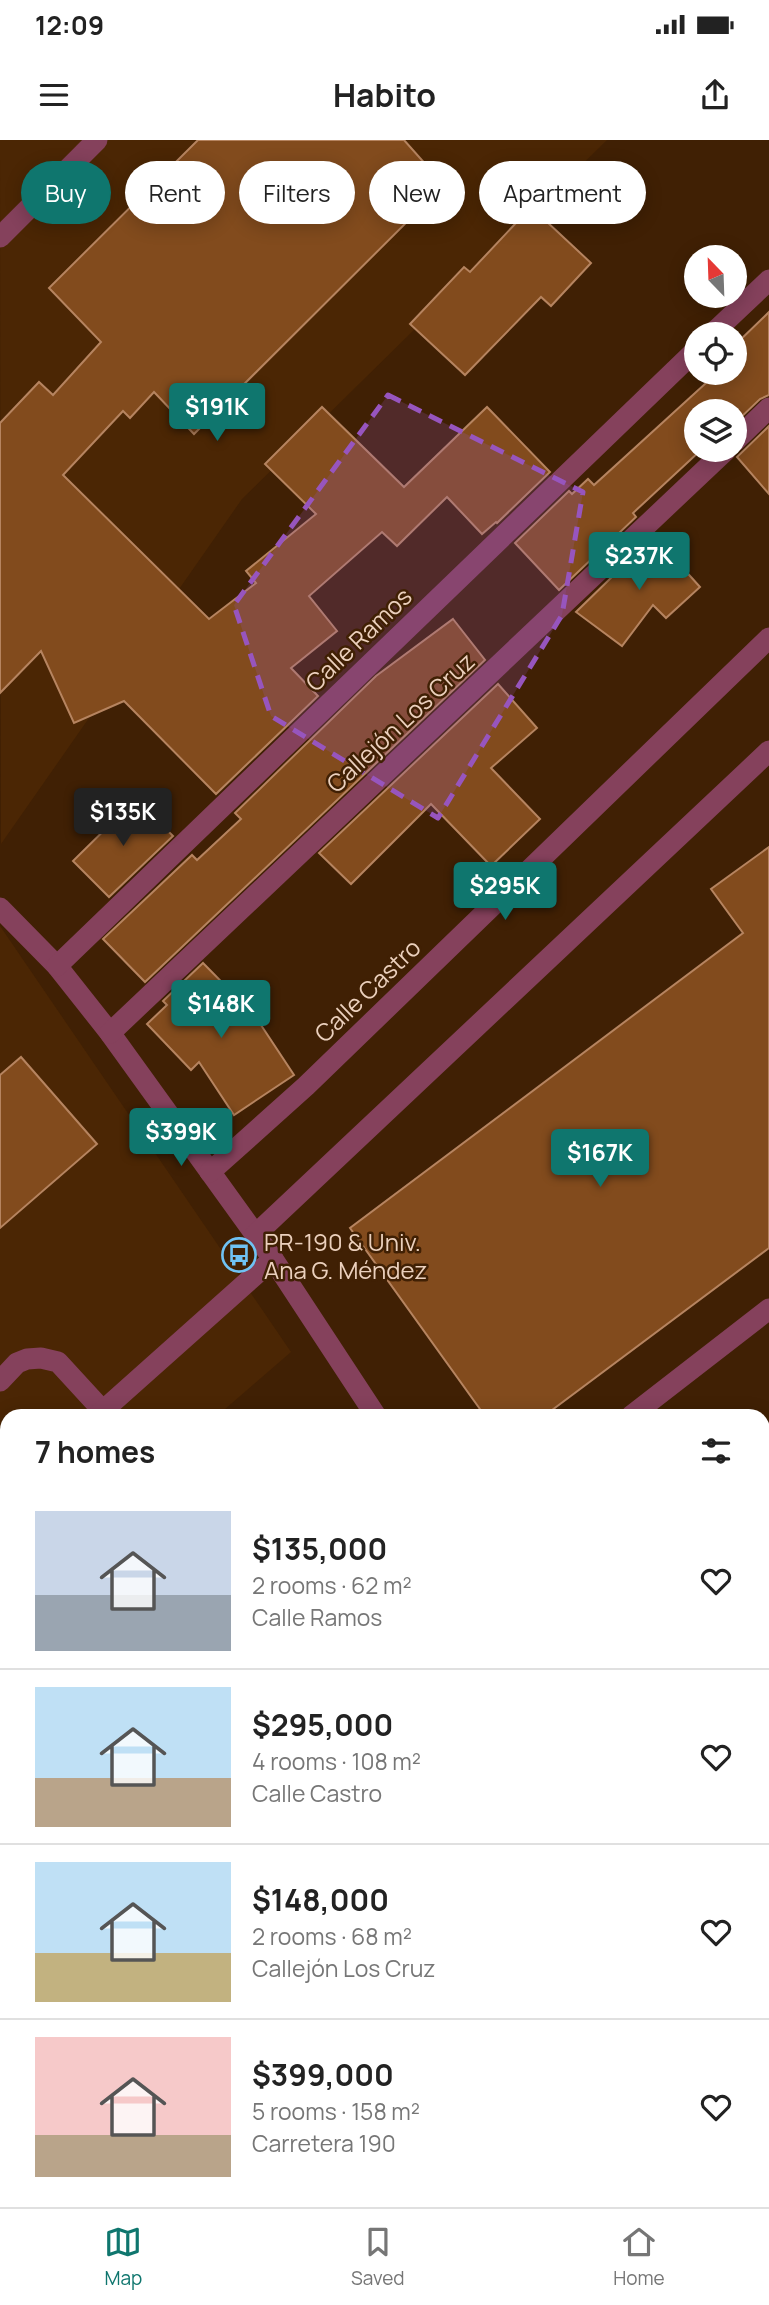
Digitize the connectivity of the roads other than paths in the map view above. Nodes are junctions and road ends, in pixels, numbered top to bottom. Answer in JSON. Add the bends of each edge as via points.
{"nodes":[{"id":1,"x":97,"y":140,"type":"edge"},
{"id":2,"x":0,"y":237,"type":"edge"},
{"id":3,"x":769,"y":280,"type":"edge"},
{"id":4,"x":725,"y":322,"type":"edge"},
{"id":5,"x":684,"y":362,"type":"edge"},
{"id":6,"x":769,"y":408,"type":"edge"},
{"id":7,"x":747,"y":429,"type":"edge"},
{"id":8,"x":713,"y":462,"type":"edge"},
{"id":9,"x":769,"y":638,"type":"edge"},
{"id":10,"x":769,"y":751,"type":"edge"},
{"id":11,"x":0,"y":908,"type":"edge"},
{"id":12,"x":57,"y":966,"type":"junction"},
{"id":13,"x":110,"y":1032,"type":"junction"},
{"id":14,"x":210,"y":1172,"type":"junction"},
{"id":15,"x":255,"y":1236,"type":"junction"},
{"id":16,"x":273,"y":1259,"type":"junction"},
{"id":17,"x":769,"y":1309,"type":"edge"},
{"id":18,"x":0,"y":1381,"type":"edge"},
{"id":19,"x":97,"y":1409,"type":"edge"},
{"id":20,"x":104,"y":1409,"type":"edge"},
{"id":21,"x":371,"y":1409,"type":"edge"},
{"id":22,"x":640,"y":1409,"type":"edge"}],
"edges":[{"from":1,"to":2,"type":"street"},
{"from":3,"to":4,"type":"street"},
{"from":5,"to":12,"type":"street","name":"Calle Ramos"},
{"from":6,"to":7,"type":"street"},
{"from":8,"to":13,"type":"street","name":"Callejón Los Cruz"},
{"from":9,"to":14,"type":"street","name":"Calle Castro","via":[[306,1086]]},
{"from":10,"to":15,"type":"street"},
{"from":11,"to":12,"type":"street"},
{"from":12,"to":13,"type":"street"},
{"from":13,"to":14,"type":"street"},
{"from":14,"to":15,"type":"street"},
{"from":15,"to":16,"type":"street"},
{"from":16,"to":20,"type":"street"},
{"from":16,"to":21,"type":"street"},
{"from":17,"to":22,"type":"street"},
{"from":18,"to":19,"type":"street","via":[[27,1359],[58,1362]]}]}
